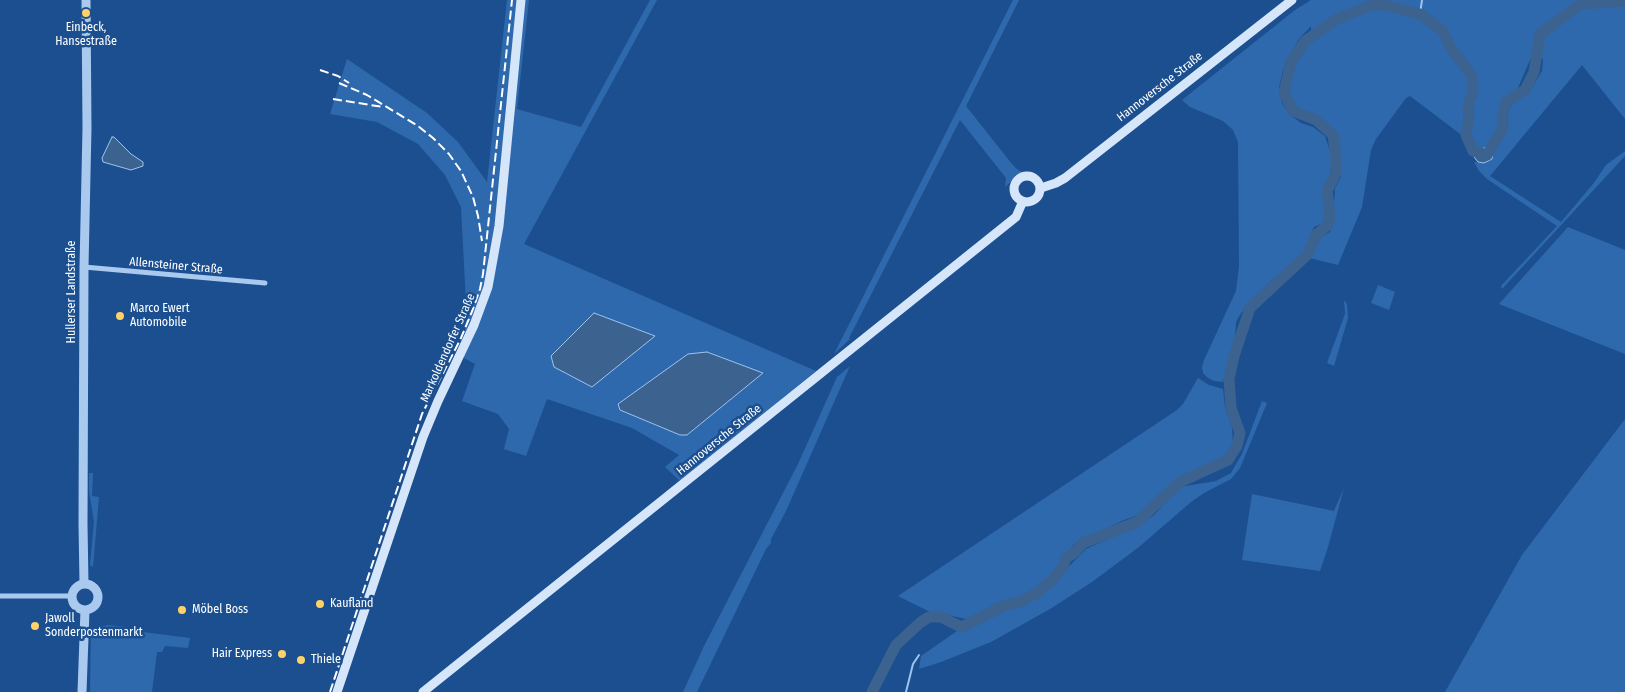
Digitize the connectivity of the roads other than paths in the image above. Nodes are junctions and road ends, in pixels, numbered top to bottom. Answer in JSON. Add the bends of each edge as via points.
{"nodes":[{"id":1,"x":86,"y":0,"type":"edge"},
{"id":2,"x":520,"y":0,"type":"edge"},
{"id":3,"x":1292,"y":0,"type":"edge"},
{"id":4,"x":1041,"y":188,"type":"junction"},
{"id":5,"x":1023,"y":201,"type":"junction"},
{"id":6,"x":84,"y":268,"type":"junction"},
{"id":7,"x":266,"y":283,"type":"dead end"},
{"id":8,"x":84,"y":584,"type":"junction"},
{"id":9,"x":0,"y":596,"type":"edge"},
{"id":10,"x":72,"y":596,"type":"junction"},
{"id":11,"x":85,"y":610,"type":"junction"},
{"id":12,"x":82,"y":692,"type":"edge"},
{"id":13,"x":337,"y":692,"type":"edge"},
{"id":14,"x":423,"y":692,"type":"edge"}],
"edges":[{"from":1,"to":6,"type":"street","name":"Hullerser Landstraße"},
{"from":2,"to":13,"type":"main road","name":"Markoldendorfer Straße","via":[[499,226],[488,287],[423,437]]},
{"from":3,"to":4,"type":"main road","name":"Hannoversche Straße","via":[[1065,178]]},
{"from":4,"to":5,"type":"main road","name":"Hannoversche Straße","via":[[1034,200]]},
{"from":4,"to":5,"type":"main road","via":[[1034,177],[1026,175],[1019,178],[1014,191]]},
{"from":5,"to":14,"type":"main road","name":"Hannoversche Straße","via":[[1016,217]]},
{"from":6,"to":7,"type":"street","name":"Allensteiner Straße"},
{"from":6,"to":8,"type":"street","name":"Hullerser Landstraße"},
{"from":8,"to":10,"type":"street","via":[[75,588]]},
{"from":8,"to":11,"type":"street","via":[[95,588],[98,598],[93,607]]},
{"from":9,"to":10,"type":"street"},
{"from":10,"to":11,"type":"street","via":[[74,604]]},
{"from":11,"to":12,"type":"street"}]}
